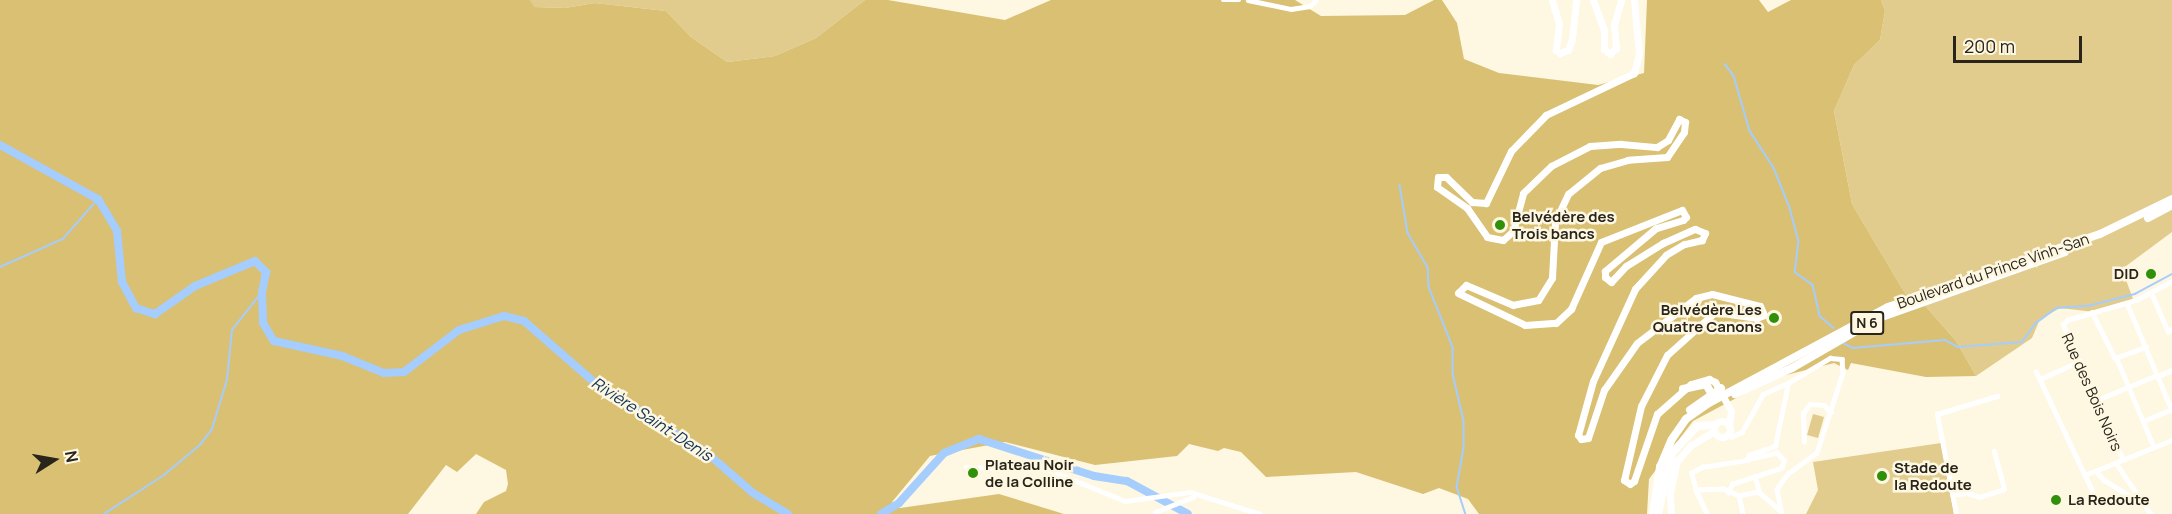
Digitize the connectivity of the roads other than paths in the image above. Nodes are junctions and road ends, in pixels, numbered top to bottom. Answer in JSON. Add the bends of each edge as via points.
{"nodes":[{"id":1,"x":1223,"y":0,"type":"edge"},
{"id":2,"x":1239,"y":0,"type":"edge"},
{"id":3,"x":1248,"y":0,"type":"edge"},
{"id":4,"x":1316,"y":0,"type":"edge"},
{"id":5,"x":1552,"y":0,"type":"edge"},
{"id":6,"x":1576,"y":0,"type":"edge"},
{"id":7,"x":1593,"y":0,"type":"edge"},
{"id":8,"x":1621,"y":0,"type":"edge"},
{"id":9,"x":1634,"y":0,"type":"edge"},
{"id":10,"x":2172,"y":199,"type":"edge"},
{"id":11,"x":2172,"y":205,"type":"edge"},
{"id":12,"x":2172,"y":281,"type":"edge"},
{"id":13,"x":2151,"y":291,"type":"junction"},
{"id":14,"x":2127,"y":303,"type":"junction"},
{"id":15,"x":2092,"y":312,"type":"junction"},
{"id":16,"x":2170,"y":330,"type":"edge"},
{"id":17,"x":2160,"y":334,"type":"dead end"},
{"id":18,"x":2146,"y":347,"type":"junction"},
{"id":19,"x":2117,"y":359,"type":"junction"},
{"id":20,"x":2080,"y":361,"type":"junction"},
{"id":21,"x":2172,"y":370,"type":"edge"},
{"id":22,"x":2036,"y":371,"type":"dead end"},
{"id":23,"x":2158,"y":376,"type":"junction"},
{"id":24,"x":2040,"y":379,"type":"junction"},
{"id":25,"x":1788,"y":383,"type":"junction"},
{"id":26,"x":2128,"y":386,"type":"junction"},
{"id":27,"x":1683,"y":389,"type":"junction"},
{"id":28,"x":1721,"y":390,"type":"junction"},
{"id":29,"x":1711,"y":393,"type":"junction"},
{"id":30,"x":1997,"y":396,"type":"dead end"},
{"id":31,"x":1834,"y":400,"type":"junction"},
{"id":32,"x":2097,"y":400,"type":"junction"},
{"id":33,"x":1824,"y":405,"type":"junction"},
{"id":34,"x":1728,"y":406,"type":"junction"},
{"id":35,"x":2172,"y":409,"type":"edge"},
{"id":36,"x":1831,"y":412,"type":"junction"},
{"id":37,"x":2143,"y":421,"type":"junction"},
{"id":38,"x":1729,"y":425,"type":"junction"},
{"id":39,"x":1717,"y":428,"type":"junction"},
{"id":40,"x":1731,"y":437,"type":"dead end"},
{"id":41,"x":2172,"y":440,"type":"edge"},
{"id":42,"x":1804,"y":442,"type":"dead end"},
{"id":43,"x":2154,"y":447,"type":"junction"},
{"id":44,"x":1994,"y":451,"type":"dead end"},
{"id":45,"x":1747,"y":460,"type":"junction"},
{"id":46,"x":2123,"y":460,"type":"junction"},
{"id":47,"x":2116,"y":463,"type":"junction"},
{"id":48,"x":966,"y":467,"type":"dead end"},
{"id":49,"x":2097,"y":472,"type":"junction"},
{"id":50,"x":2085,"y":475,"type":"junction"},
{"id":51,"x":1755,"y":476,"type":"junction"},
{"id":52,"x":2134,"y":489,"type":"junction"},
{"id":53,"x":1696,"y":490,"type":"junction"},
{"id":54,"x":1728,"y":493,"type":"junction"},
{"id":55,"x":1760,"y":493,"type":"junction"},
{"id":56,"x":1952,"y":495,"type":"junction"},
{"id":57,"x":1739,"y":496,"type":"junction"},
{"id":58,"x":2095,"y":496,"type":"dead end"},
{"id":59,"x":2129,"y":496,"type":"junction"},
{"id":60,"x":1193,"y":497,"type":"dead end"},
{"id":61,"x":2145,"y":506,"type":"junction"},
{"id":62,"x":1155,"y":512,"type":"dead end"},
{"id":63,"x":1781,"y":512,"type":"edge"},
{"id":64,"x":1260,"y":514,"type":"edge"},
{"id":65,"x":1653,"y":514,"type":"edge"},
{"id":66,"x":1658,"y":514,"type":"edge"},
{"id":67,"x":1671,"y":514,"type":"edge"},
{"id":68,"x":1707,"y":514,"type":"edge"},
{"id":69,"x":1743,"y":514,"type":"edge"},
{"id":70,"x":1956,"y":514,"type":"edge"},
{"id":71,"x":2151,"y":514,"type":"edge"}],
"edges":[{"from":1,"to":2,"type":"street"},
{"from":3,"to":4,"type":"street","via":[[1292,9],[1310,6]]},
{"from":5,"to":6,"type":"main road","via":[[1559,24],[1555,46],[1560,53],[1568,50],[1572,39]]},
{"from":7,"to":8,"type":"main road","via":[[1604,31],[1604,49],[1610,54],[1616,48],[1614,25]]},
{"from":9,"to":27,"type":"main road","via":[[1639,54],[1634,73],[1546,115],[1511,151],[1486,202],[1472,202],[1446,177],[1438,177],[1436,183],[1467,208],[1487,237],[1503,240],[1513,231],[1523,193],[1551,166],[1590,146],[1657,147],[1668,141],[1676,121],[1684,120],[1686,129],[1666,157],[1628,160],[1600,168],[1568,194],[1555,222],[1552,278],[1538,300],[1518,306],[1466,285],[1458,290],[1461,297],[1525,325],[1556,323],[1571,309],[1601,242],[1682,210],[1686,216],[1683,220],[1656,228],[1605,271],[1607,280],[1615,280],[1626,266],[1663,243],[1695,229],[1705,233],[1702,240],[1684,244],[1666,255],[1635,289],[1593,381],[1578,435],[1588,438],[1604,390],[1637,343],[1696,298],[1718,294],[1763,307],[1760,318],[1725,310],[1710,314],[1664,359],[1641,405],[1633,452],[1623,475],[1627,483],[1635,481],[1657,414]]},
{"from":10,"to":65,"type":"main road","name":"Boulevard du Prince Vinh-San","number":"N 6","via":[[2100,234],[1888,307],[1709,402],[1686,419],[1672,439],[1660,467]]},
{"from":11,"to":66,"type":"main road","name":"Boulevard du Prince Vinh-San","number":"N 6","via":[[2099,240],[1879,318],[1792,368],[1710,407],[1690,422],[1668,451]]},
{"from":12,"to":13,"type":"street"},
{"from":13,"to":14,"type":"street"},
{"from":13,"to":16,"type":"street"},
{"from":14,"to":15,"type":"street"},
{"from":14,"to":18,"type":"street"},
{"from":15,"to":19,"type":"street"},
{"from":15,"to":20,"type":"street","name":"Rue des Bois Noirs","via":[[2063,324]]},
{"from":16,"to":17,"type":"street"},
{"from":18,"to":19,"type":"street"},
{"from":18,"to":23,"type":"street"},
{"from":19,"to":26,"type":"street"},
{"from":20,"to":24,"type":"street"},
{"from":20,"to":32,"type":"street","name":"Rue des Bois Noirs"},
{"from":21,"to":23,"type":"street"},
{"from":22,"to":24,"type":"street"},
{"from":23,"to":26,"type":"street"},
{"from":23,"to":35,"type":"street"},
{"from":24,"to":50,"type":"street"},
{"from":25,"to":31,"type":"street","via":[[1830,358],[1842,359],[1843,373]]},
{"from":25,"to":40,"type":"street","via":[[1763,394],[1742,432]]},
{"from":25,"to":45,"type":"street","via":[[1777,443],[1749,455]]},
{"from":26,"to":32,"type":"street"},
{"from":26,"to":37,"type":"street"},
{"from":27,"to":28,"type":"main road","via":[[1709,379]]},
{"from":27,"to":29,"type":"main road","via":[[1706,384]]},
{"from":28,"to":29,"type":"main road"},
{"from":28,"to":34,"type":"main road"},
{"from":29,"to":65,"type":"main road","via":[[1679,420],[1664,444],[1656,473]]},
{"from":30,"to":56,"type":"street","via":[[1937,414]]},
{"from":31,"to":33,"type":"street"},
{"from":31,"to":36,"type":"street"},
{"from":32,"to":46,"type":"street","name":"Rue des Bois Noirs"},
{"from":33,"to":36,"type":"street"},
{"from":33,"to":42,"type":"street","via":[[1812,402],[1805,410]]},
{"from":34,"to":38,"type":"main road"},
{"from":34,"to":39,"type":"main road"},
{"from":35,"to":37,"type":"street"},
{"from":36,"to":63,"type":"street","via":[[1816,453],[1780,483]]},
{"from":37,"to":43,"type":"street"},
{"from":38,"to":39,"type":"main road"},
{"from":38,"to":39,"type":"main road","via":[[1728,434]]},
{"from":39,"to":66,"type":"main road","via":[[1697,426],[1672,453]]},
{"from":39,"to":67,"type":"main road","via":[[1690,446],[1677,461],[1670,493]]},
{"from":41,"to":43,"type":"street"},
{"from":43,"to":46,"type":"street"},
{"from":44,"to":56,"type":"street","via":[[2004,489],[1980,497],[1967,493]]},
{"from":45,"to":51,"type":"street","via":[[1777,453],[1783,458],[1781,468]]},
{"from":45,"to":53,"type":"street","via":[[1692,470],[1690,478]]},
{"from":46,"to":47,"type":"street"},
{"from":47,"to":49,"type":"street"},
{"from":47,"to":52,"type":"street"},
{"from":48,"to":64,"type":"street","via":[[1047,469],[1125,501],[1176,492],[1209,496],[1232,508]]},
{"from":49,"to":50,"type":"street"},
{"from":49,"to":59,"type":"street"},
{"from":50,"to":58,"type":"street"},
{"from":51,"to":54,"type":"street","via":[[1732,484]]},
{"from":51,"to":55,"type":"street"},
{"from":52,"to":59,"type":"street"},
{"from":52,"to":61,"type":"street"},
{"from":53,"to":54,"type":"street","via":[[1723,489]]},
{"from":53,"to":68,"type":"street"},
{"from":54,"to":57,"type":"street"},
{"from":55,"to":57,"type":"street"},
{"from":55,"to":63,"type":"street"},
{"from":56,"to":70,"type":"street"},
{"from":57,"to":69,"type":"street"},
{"from":59,"to":61,"type":"street"},
{"from":60,"to":62,"type":"street"},
{"from":61,"to":71,"type":"street"}]}
